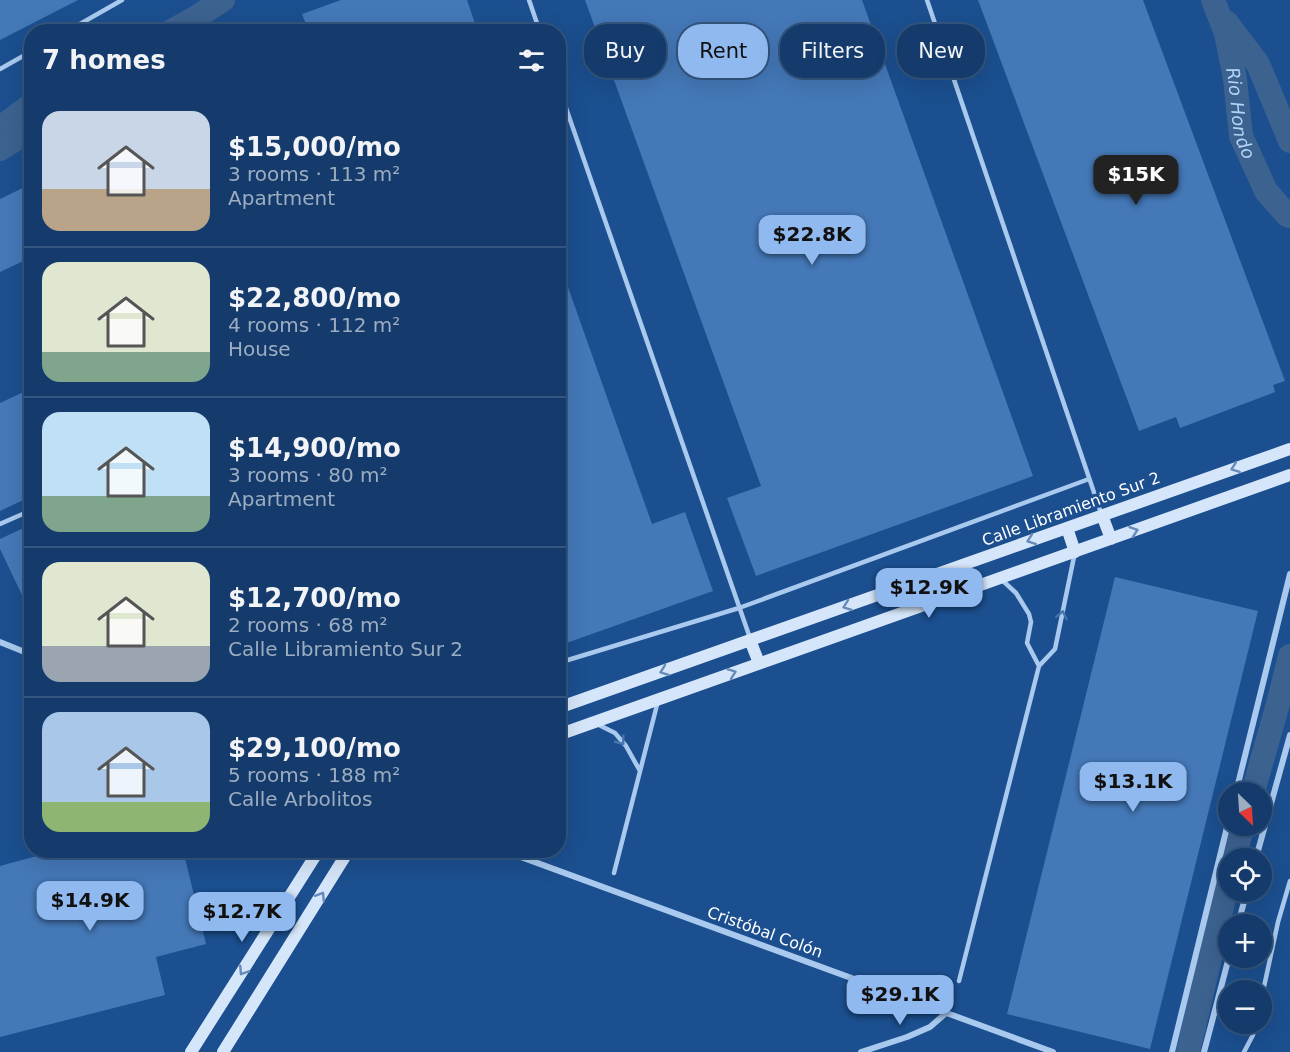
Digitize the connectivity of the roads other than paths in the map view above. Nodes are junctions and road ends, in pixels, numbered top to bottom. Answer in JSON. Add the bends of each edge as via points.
{"nodes":[{"id":1,"x":122,"y":0,"type":"edge"},
{"id":2,"x":529,"y":0,"type":"edge"},
{"id":3,"x":927,"y":0,"type":"edge"},
{"id":4,"x":80,"y":24,"type":"edge"},
{"id":5,"x":537,"y":24,"type":"edge"},
{"id":6,"x":24,"y":56,"type":"edge"},
{"id":7,"x":0,"y":69,"type":"edge"},
{"id":8,"x":566,"y":108,"type":"edge"},
{"id":9,"x":1290,"y":449,"type":"edge"},
{"id":10,"x":1290,"y":476,"type":"edge"},
{"id":11,"x":1089,"y":479,"type":"junction"},
{"id":12,"x":24,"y":514,"type":"edge"},
{"id":13,"x":1102,"y":515,"type":"junction"},
{"id":14,"x":0,"y":524,"type":"edge"},
{"id":15,"x":1068,"y":528,"type":"junction"},
{"id":16,"x":1111,"y":539,"type":"junction"},
{"id":17,"x":1076,"y":552,"type":"junction"},
{"id":18,"x":1290,"y":574,"type":"edge"},
{"id":19,"x":1000,"y":578,"type":"junction"},
{"id":20,"x":739,"y":608,"type":"junction"},
{"id":21,"x":750,"y":640,"type":"junction"},
{"id":22,"x":0,"y":642,"type":"edge"},
{"id":23,"x":24,"y":652,"type":"edge"},
{"id":24,"x":566,"y":661,"type":"edge"},
{"id":25,"x":759,"y":663,"type":"junction"},
{"id":26,"x":1039,"y":666,"type":"junction"},
{"id":27,"x":659,"y":699,"type":"junction"},
{"id":28,"x":566,"y":705,"type":"edge"},
{"id":29,"x":593,"y":722,"type":"junction"},
{"id":30,"x":566,"y":732,"type":"edge"},
{"id":31,"x":1290,"y":735,"type":"edge"},
{"id":32,"x":640,"y":771,"type":"junction"},
{"id":33,"x":1238,"y":782,"type":"edge"},
{"id":34,"x":1225,"y":836,"type":"edge"},
{"id":35,"x":1259,"y":848,"type":"edge"},
{"id":36,"x":314,"y":858,"type":"edge"},
{"id":37,"x":345,"y":858,"type":"edge"},
{"id":38,"x":524,"y":858,"type":"edge"},
{"id":39,"x":614,"y":873,"type":"dead end"},
{"id":40,"x":1290,"y":881,"type":"edge"},
{"id":41,"x":1227,"y":968,"type":"edge"},
{"id":42,"x":1265,"y":980,"type":"edge"},
{"id":43,"x":959,"y":981,"type":"dead end"},
{"id":44,"x":946,"y":1013,"type":"junction"},
{"id":45,"x":1253,"y":1034,"type":"edge"},
{"id":46,"x":190,"y":1052,"type":"edge"},
{"id":47,"x":223,"y":1052,"type":"edge"},
{"id":48,"x":861,"y":1052,"type":"edge"},
{"id":49,"x":1053,"y":1052,"type":"edge"},
{"id":50,"x":1172,"y":1052,"type":"edge"},
{"id":51,"x":1204,"y":1052,"type":"edge"},
{"id":52,"x":1245,"y":1052,"type":"edge"}],
"edges":[{"from":1,"to":4,"type":"lane"},
{"from":2,"to":5,"type":"lane"},
{"from":3,"to":11,"type":"lane"},
{"from":6,"to":7,"type":"lane"},
{"from":8,"to":20,"type":"lane"},
{"from":9,"to":13,"type":"main road","name":"Calle Libramiento Sur 2","one_way":true},
{"from":16,"to":10,"type":"main road","one_way":true},
{"from":11,"to":13,"type":"lane"},
{"from":11,"to":20,"type":"lane"},
{"from":12,"to":14,"type":"lane"},
{"from":13,"to":15,"type":"main road","name":"Calle Libramiento Sur 2"},
{"from":13,"to":16,"type":"main road"},
{"from":15,"to":17,"type":"main road"},
{"from":15,"to":21,"type":"main road","name":"Calle Libramiento Sur 2","one_way":true},
{"from":16,"to":17,"type":"main road"},
{"from":17,"to":19,"type":"main road"},
{"from":26,"to":17,"type":"lane","one_way":true,"via":[[1056,649]]},
{"from":18,"to":33,"type":"street"},
{"from":19,"to":25,"type":"main road"},
{"from":19,"to":26,"type":"lane","via":[[1016,593],[1029,614],[1027,643]]},
{"from":20,"to":21,"type":"lane"},
{"from":20,"to":24,"type":"lane"},
{"from":21,"to":25,"type":"main road"},
{"from":21,"to":28,"type":"main road","name":"Calle Libramiento Sur 2","one_way":true},
{"from":22,"to":23,"type":"street"},
{"from":27,"to":25,"type":"main road","one_way":true},
{"from":26,"to":43,"type":"lane"},
{"from":27,"to":29,"type":"main road"},
{"from":27,"to":32,"type":"lane"},
{"from":29,"to":30,"type":"main road"},
{"from":29,"to":32,"type":"lane","one_way":true,"via":[[615,733]]},
{"from":31,"to":35,"type":"street"},
{"from":32,"to":39,"type":"lane"},
{"from":34,"to":50,"type":"street"},
{"from":36,"to":46,"type":"main road","one_way":true},
{"from":47,"to":37,"type":"main road","one_way":true},
{"from":38,"to":44,"type":"street","name":"Cristóbal Colón"},
{"from":40,"to":42,"type":"lane"},
{"from":41,"to":51,"type":"street"},
{"from":44,"to":48,"type":"street","via":[[930,1027]]},
{"from":44,"to":49,"type":"street","name":"Cristóbal Colón"},
{"from":45,"to":52,"type":"lane"}]}
